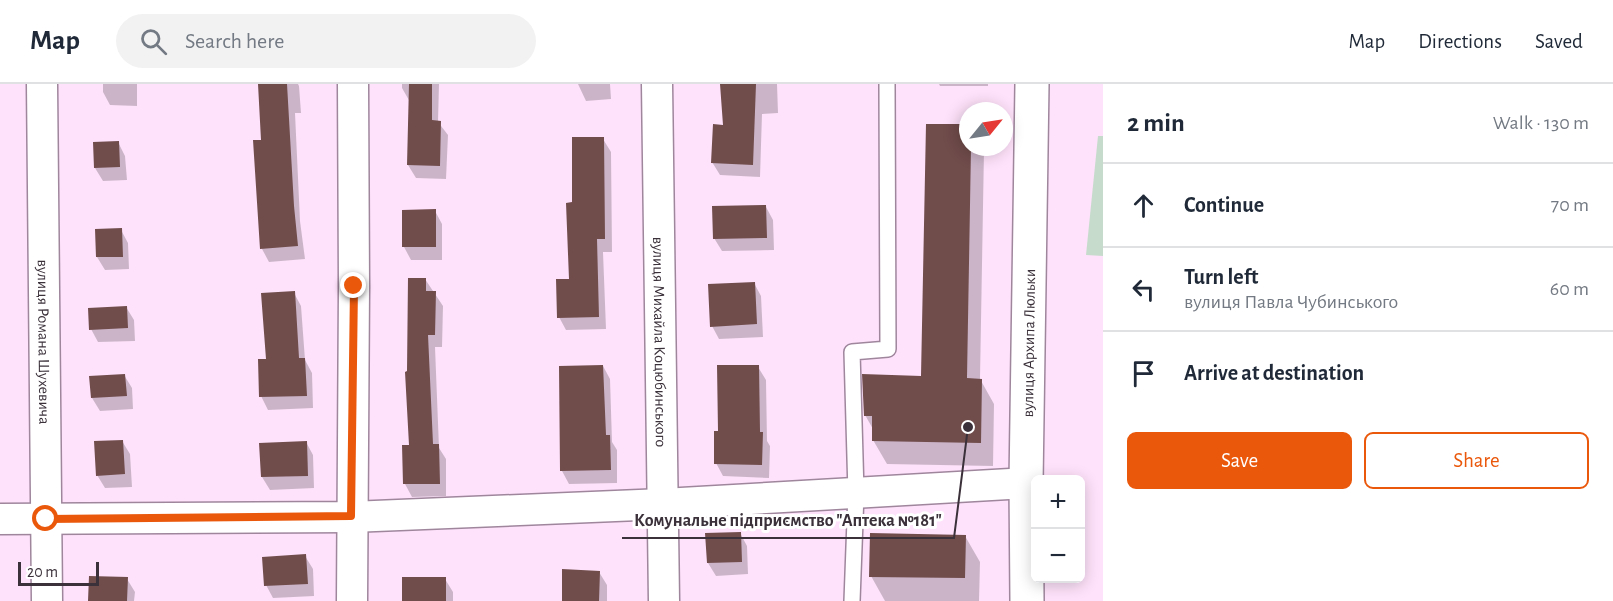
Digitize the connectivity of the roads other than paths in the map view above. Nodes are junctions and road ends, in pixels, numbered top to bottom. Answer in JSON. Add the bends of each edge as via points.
{"nodes":[{"id":1,"x":42,"y":84,"type":"edge"},
{"id":2,"x":353,"y":84,"type":"edge"},
{"id":3,"x":657,"y":84,"type":"edge"},
{"id":4,"x":887,"y":84,"type":"edge"},
{"id":5,"x":1032,"y":84,"type":"edge"},
{"id":6,"x":1026,"y":483,"type":"junction"},
{"id":7,"x":856,"y":493,"type":"junction"},
{"id":8,"x":663,"y":504,"type":"junction"},
{"id":9,"x":351,"y":516,"type":"junction"},
{"id":10,"x":0,"y":519,"type":"edge"},
{"id":11,"x":46,"y":519,"type":"junction"},
{"id":12,"x":47,"y":601,"type":"edge"},
{"id":13,"x":352,"y":601,"type":"edge"},
{"id":14,"x":664,"y":601,"type":"edge"},
{"id":15,"x":852,"y":601,"type":"edge"},
{"id":16,"x":1027,"y":601,"type":"edge"}],
"edges":[{"from":1,"to":11,"type":"street","name":"вулиця Романа Шухевича"},
{"from":2,"to":9,"type":"street"},
{"from":3,"to":8,"type":"street","name":"вулиця Михайла Коцюбинського"},
{"from":4,"to":7,"type":"lane","via":[[888,349],[852,352]]},
{"from":5,"to":6,"type":"street","name":"вулиця Архипа Люльки"},
{"from":6,"to":7,"type":"street"},
{"from":6,"to":16,"type":"street","name":"вулиця Архипа Люльки"},
{"from":7,"to":8,"type":"street"},
{"from":7,"to":15,"type":"lane"},
{"from":8,"to":9,"type":"street"},
{"from":8,"to":14,"type":"street","name":"вулиця Михайла Коцюбинського"},
{"from":9,"to":11,"type":"street"},
{"from":9,"to":13,"type":"street"},
{"from":10,"to":11,"type":"street"},
{"from":11,"to":12,"type":"street","name":"вулиця Романа Шухевича"}]}
